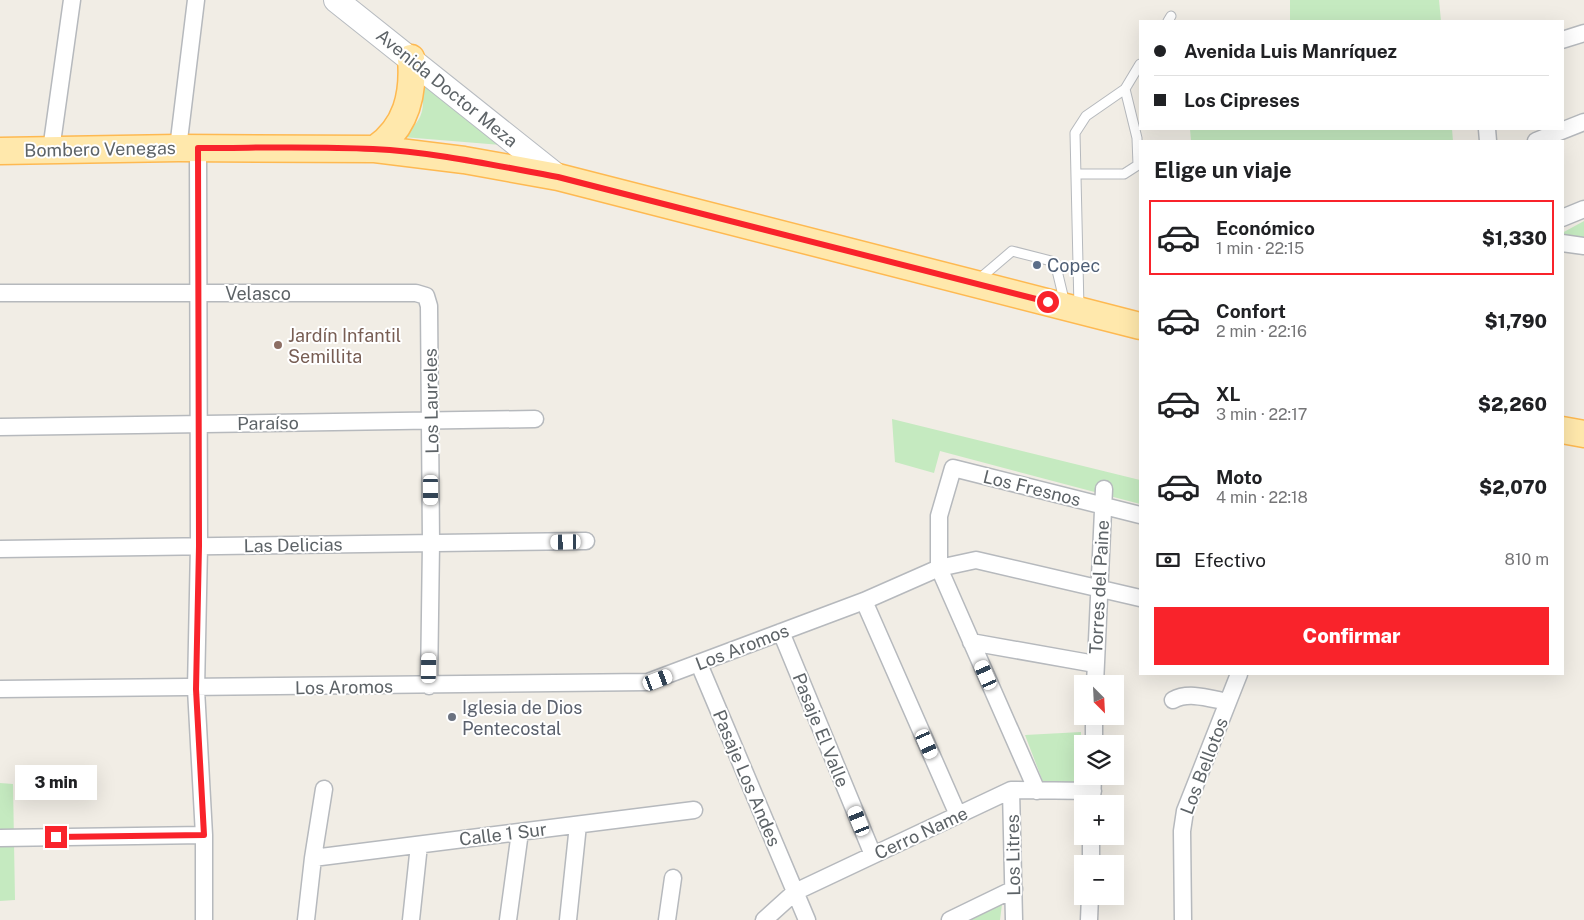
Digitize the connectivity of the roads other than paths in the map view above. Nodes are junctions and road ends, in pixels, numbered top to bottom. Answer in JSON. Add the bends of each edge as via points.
{"nodes":[{"id":1,"x":72,"y":0,"type":"edge"},
{"id":2,"x":196,"y":0,"type":"edge"},
{"id":3,"x":336,"y":0,"type":"edge"},
{"id":4,"x":1584,"y":33,"type":"edge"},
{"id":5,"x":1564,"y":39,"type":"edge"},
{"id":6,"x":411,"y":58,"type":"junction"},
{"id":7,"x":1139,"y":66,"type":"edge"},
{"id":8,"x":1125,"y":90,"type":"junction"},
{"id":9,"x":1584,"y":122,"type":"edge"},
{"id":10,"x":1564,"y":130,"type":"edge"},
{"id":11,"x":1564,"y":130,"type":"edge"},
{"id":12,"x":1539,"y":140,"type":"edge"},
{"id":13,"x":188,"y":148,"type":"junction"},
{"id":14,"x":375,"y":149,"type":"junction"},
{"id":15,"x":51,"y":150,"type":"junction"},
{"id":16,"x":0,"y":151,"type":"edge"},
{"id":17,"x":1077,"y":174,"type":"junction"},
{"id":18,"x":558,"y":177,"type":"junction"},
{"id":19,"x":1584,"y":209,"type":"edge"},
{"id":20,"x":1564,"y":217,"type":"edge"},
{"id":21,"x":1564,"y":243,"type":"edge"},
{"id":22,"x":1584,"y":246,"type":"edge"},
{"id":23,"x":974,"y":283,"type":"junction"},
{"id":24,"x":0,"y":293,"type":"edge"},
{"id":25,"x":198,"y":293,"type":"junction"},
{"id":26,"x":426,"y":296,"type":"joint"},
{"id":27,"x":1073,"y":308,"type":"junction"},
{"id":28,"x":1139,"y":326,"type":"edge"},
{"id":29,"x":535,"y":419,"type":"dead end"},
{"id":30,"x":431,"y":420,"type":"junction"},
{"id":31,"x":199,"y":424,"type":"junction"},
{"id":32,"x":0,"y":427,"type":"edge"},
{"id":33,"x":1564,"y":430,"type":"edge"},
{"id":34,"x":1584,"y":434,"type":"edge"},
{"id":35,"x":1104,"y":497,"type":"junction"},
{"id":36,"x":1139,"y":514,"type":"edge"},
{"id":37,"x":586,"y":542,"type":"dead end"},
{"id":38,"x":431,"y":543,"type":"junction"},
{"id":39,"x":199,"y":546,"type":"junction"},
{"id":40,"x":0,"y":549,"type":"edge"},
{"id":41,"x":939,"y":568,"type":"junction"},
{"id":42,"x":1098,"y":587,"type":"junction"},
{"id":43,"x":1139,"y":598,"type":"edge"},
{"id":44,"x":864,"y":601,"type":"junction"},
{"id":45,"x":781,"y":632,"type":"junction"},
{"id":46,"x":971,"y":642,"type":"junction"},
{"id":47,"x":700,"y":664,"type":"junction"},
{"id":48,"x":1095,"y":664,"type":"junction"},
{"id":49,"x":1095,"y":675,"type":"edge"},
{"id":50,"x":1239,"y":675,"type":"edge"},
{"id":51,"x":429,"y":686,"type":"junction"},
{"id":52,"x":0,"y":689,"type":"edge"},
{"id":53,"x":196,"y":689,"type":"junction"},
{"id":54,"x":1172,"y":700,"type":"dead end"},
{"id":55,"x":1228,"y":702,"type":"junction"},
{"id":56,"x":324,"y":789,"type":"dead end"},
{"id":57,"x":1011,"y":790,"type":"junction"},
{"id":58,"x":1093,"y":790,"type":"edge"},
{"id":59,"x":1037,"y":791,"type":"junction"},
{"id":60,"x":694,"y":810,"type":"dead end"},
{"id":61,"x":958,"y":815,"type":"junction"},
{"id":62,"x":578,"y":825,"type":"junction"},
{"id":63,"x":520,"y":832,"type":"junction"},
{"id":64,"x":204,"y":835,"type":"junction"},
{"id":65,"x":0,"y":838,"type":"edge"},
{"id":66,"x":419,"y":845,"type":"junction"},
{"id":67,"x":873,"y":856,"type":"junction"},
{"id":68,"x":312,"y":858,"type":"junction"},
{"id":69,"x":673,"y":878,"type":"dead end"},
{"id":70,"x":1014,"y":889,"type":"junction"},
{"id":71,"x":795,"y":892,"type":"junction"},
{"id":72,"x":1090,"y":905,"type":"edge"},
{"id":73,"x":204,"y":920,"type":"edge"},
{"id":74,"x":306,"y":920,"type":"edge"},
{"id":75,"x":411,"y":920,"type":"edge"},
{"id":76,"x":508,"y":920,"type":"edge"},
{"id":77,"x":568,"y":920,"type":"edge"},
{"id":78,"x":667,"y":920,"type":"edge"},
{"id":79,"x":764,"y":920,"type":"edge"},
{"id":80,"x":807,"y":920,"type":"edge"},
{"id":81,"x":950,"y":920,"type":"edge"},
{"id":82,"x":1014,"y":920,"type":"edge"},
{"id":83,"x":1089,"y":920,"type":"edge"},
{"id":84,"x":1183,"y":920,"type":"edge"}],
"edges":[{"from":1,"to":15,"type":"street"},
{"from":2,"to":13,"type":"street"},
{"from":3,"to":6,"type":"main road","name":"Avenida Doctor Meza"},
{"from":4,"to":5,"type":"street"},
{"from":6,"to":14,"type":"main road","via":[[410,95],[404,115],[390,137]]},
{"from":6,"to":18,"type":"main road","name":"Avenida Doctor Meza"},
{"from":7,"to":8,"type":"lane"},
{"from":8,"to":17,"type":"lane","via":[[1086,116],[1075,133]]},
{"from":8,"to":17,"type":"lane","via":[[1137,138],[1138,165],[1124,174]]},
{"from":9,"to":11,"type":"street"},
{"from":10,"to":12,"type":"street"},
{"from":13,"to":14,"type":"main road","name":"Bombero Venegas"},
{"from":13,"to":15,"type":"main road","name":"Bombero Venegas"},
{"from":13,"to":25,"type":"street"},
{"from":14,"to":18,"type":"main road","name":"Bombero Venegas","via":[[464,160]]},
{"from":15,"to":16,"type":"main road","name":"Bombero Venegas"},
{"from":17,"to":27,"type":"lane"},
{"from":18,"to":23,"type":"main road","name":"Bombero Venegas"},
{"from":19,"to":20,"type":"street"},
{"from":21,"to":22,"type":"street"},
{"from":23,"to":27,"type":"main road","name":"Bombero Venegas"},
{"from":23,"to":27,"type":"lane","via":[[1012,251],[1056,262]]},
{"from":24,"to":25,"type":"street","name":"Velasco"},
{"from":25,"to":26,"type":"street","name":"Velasco","via":[[416,293]]},
{"from":25,"to":31,"type":"street"},
{"from":26,"to":30,"type":"street","name":"Los Laureles","via":[[429,306]]},
{"from":27,"to":28,"type":"main road","name":"Bombero Venegas"},
{"from":29,"to":30,"type":"street","name":"Paraíso"},
{"from":30,"to":31,"type":"street","name":"Paraíso"},
{"from":30,"to":38,"type":"street","name":"Los Laureles"},
{"from":31,"to":32,"type":"street","name":"Paraíso"},
{"from":31,"to":39,"type":"street"},
{"from":33,"to":34,"type":"main road"},
{"from":35,"to":36,"type":"street","name":"Los Fresnos"},
{"from":35,"to":41,"type":"street","name":"Los Fresnos","via":[[953,468],[939,516]]},
{"from":35,"to":42,"type":"street","name":"Torres del Paine"},
{"from":37,"to":38,"type":"street","name":"Las Delicias"},
{"from":38,"to":39,"type":"street","name":"Las Delicias"},
{"from":38,"to":51,"type":"street","name":"Los Laureles"},
{"from":39,"to":40,"type":"street","name":"Las Delicias"},
{"from":39,"to":53,"type":"street"},
{"from":41,"to":42,"type":"street","name":"Los Aromos","via":[[984,561]]},
{"from":41,"to":44,"type":"street","name":"Los Aromos"},
{"from":41,"to":46,"type":"street"},
{"from":42,"to":43,"type":"street","name":"Los Aromos"},
{"from":42,"to":48,"type":"street","name":"Torres del Paine"},
{"from":44,"to":45,"type":"street","name":"Los Aromos"},
{"from":44,"to":61,"type":"street"},
{"from":45,"to":47,"type":"street","name":"Los Aromos"},
{"from":45,"to":67,"type":"street","name":"Pasaje El Valle"},
{"from":46,"to":48,"type":"street"},
{"from":46,"to":59,"type":"street"},
{"from":47,"to":51,"type":"street","name":"Los Aromos","via":[[648,682]]},
{"from":47,"to":71,"type":"street","name":"Pasaje Los Andes"},
{"from":48,"to":49,"type":"street","name":"Torres del Paine"},
{"from":50,"to":55,"type":"street","name":"Los Bellotos"},
{"from":51,"to":53,"type":"street","name":"Los Aromos"},
{"from":52,"to":53,"type":"street","name":"Los Aromos"},
{"from":53,"to":64,"type":"street"},
{"from":54,"to":55,"type":"street","via":[[1184,695]]},
{"from":55,"to":84,"type":"street","name":"Los Bellotos","via":[[1185,811],[1182,830]]},
{"from":56,"to":68,"type":"street"},
{"from":57,"to":59,"type":"street","name":"Cerro Name"},
{"from":57,"to":61,"type":"street","name":"Cerro Name"},
{"from":57,"to":70,"type":"street","name":"Los Litres"},
{"from":58,"to":59,"type":"street","name":"Cerro Name"},
{"from":60,"to":62,"type":"street","name":"Calle 1 Sur"},
{"from":61,"to":67,"type":"street","name":"Cerro Name"},
{"from":62,"to":63,"type":"street","name":"Calle 1 Sur"},
{"from":62,"to":77,"type":"street"},
{"from":63,"to":66,"type":"street","name":"Calle 1 Sur"},
{"from":63,"to":76,"type":"street"},
{"from":64,"to":65,"type":"street"},
{"from":64,"to":73,"type":"street"},
{"from":66,"to":68,"type":"street","name":"Calle 1 Sur"},
{"from":66,"to":75,"type":"street"},
{"from":67,"to":71,"type":"street","name":"Cerro Name"},
{"from":68,"to":74,"type":"street"},
{"from":69,"to":78,"type":"street"},
{"from":70,"to":81,"type":"street"},
{"from":70,"to":82,"type":"street","name":"Los Litres"},
{"from":71,"to":79,"type":"street","name":"Cerro Name"},
{"from":71,"to":80,"type":"street","name":"Pasaje Los Andes"},
{"from":72,"to":83,"type":"street"}]}
